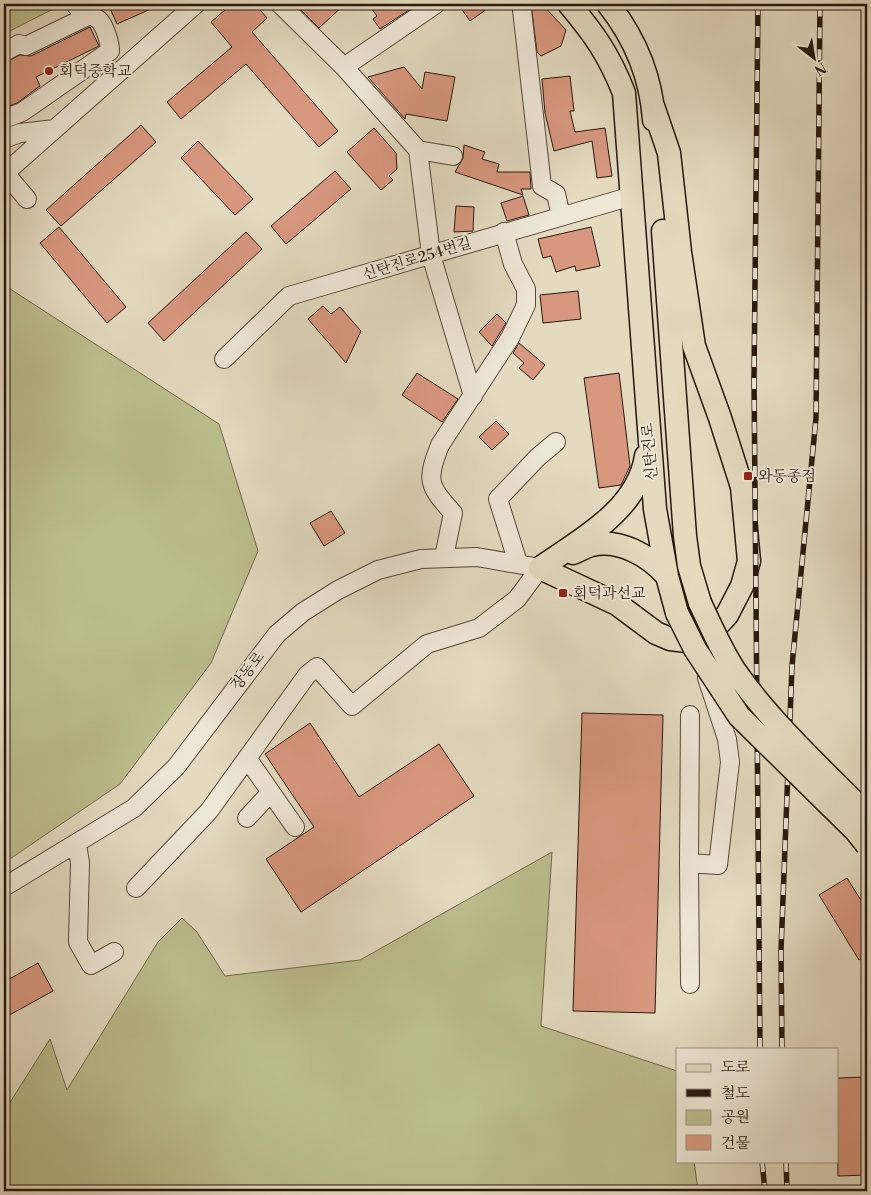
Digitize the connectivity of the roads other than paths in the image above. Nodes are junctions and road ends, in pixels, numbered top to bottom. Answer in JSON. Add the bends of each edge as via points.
{"nodes":[{"id":1,"x":280,"y":4,"type":"edge"},
{"id":2,"x":436,"y":4,"type":"edge"},
{"id":3,"x":569,"y":4,"type":"edge"},
{"id":4,"x":608,"y":4,"type":"edge"},
{"id":5,"x":192,"y":5,"type":"edge"},
{"id":6,"x":82,"y":10,"type":"edge"},
{"id":7,"x":522,"y":10,"type":"dead end"},
{"id":8,"x":4,"y":52,"type":"edge"},
{"id":9,"x":344,"y":67,"type":"junction"},
{"id":10,"x":653,"y":106,"type":"junction"},
{"id":11,"x":4,"y":119,"type":"edge"},
{"id":12,"x":55,"y":129,"type":"junction"},
{"id":13,"x":4,"y":139,"type":"edge"},
{"id":14,"x":418,"y":150,"type":"junction"},
{"id":15,"x":454,"y":156,"type":"dead end"},
{"id":16,"x":4,"y":174,"type":"edge"},
{"id":17,"x":632,"y":196,"type":"junction"},
{"id":18,"x":27,"y":199,"type":"dead end"},
{"id":19,"x":561,"y":216,"type":"junction"},
{"id":20,"x":504,"y":232,"type":"junction"},
{"id":21,"x":432,"y":255,"type":"junction"},
{"id":22,"x":224,"y":359,"type":"dead end"},
{"id":23,"x":473,"y":396,"type":"junction"},
{"id":24,"x":649,"y":441,"type":"junction"},
{"id":25,"x":556,"y":442,"type":"dead end"},
{"id":26,"x":444,"y":557,"type":"junction"},
{"id":27,"x":518,"y":563,"type":"junction"},
{"id":28,"x":540,"y":568,"type":"junction"},
{"id":29,"x":667,"y":576,"type":"junction"},
{"id":30,"x":687,"y":641,"type":"junction"},
{"id":31,"x":690,"y":715,"type":"dead end"},
{"id":32,"x":247,"y":758,"type":"junction"},
{"id":33,"x":271,"y":792,"type":"junction"},
{"id":34,"x":867,"y":815,"type":"edge"},
{"id":35,"x":247,"y":818,"type":"dead end"},
{"id":36,"x":295,"y":827,"type":"dead end"},
{"id":37,"x":76,"y":844,"type":"junction"},
{"id":38,"x":867,"y":846,"type":"edge"},
{"id":39,"x":689,"y":863,"type":"junction"},
{"id":40,"x":4,"y":887,"type":"edge"},
{"id":41,"x":136,"y":888,"type":"dead end"},
{"id":42,"x":114,"y":952,"type":"dead end"},
{"id":43,"x":690,"y":984,"type":"dead end"}],
"edges":[{"from":1,"to":9,"type":"street"},
{"from":2,"to":9,"type":"street"},
{"from":3,"to":17,"type":"main road","name":"신탄진로","via":[[612,62],[624,93]]},
{"from":4,"to":10,"type":"main road","name":"신탄진로","via":[[643,63]]},
{"from":5,"to":12,"type":"street"},
{"from":6,"to":8,"type":"street","via":[[26,46],[19,44]]},
{"from":6,"to":11,"type":"street","via":[[99,20],[110,43],[110,51],[22,112]]},
{"from":7,"to":19,"type":"street","via":[[542,186],[556,194]]},
{"from":9,"to":14,"type":"street"},
{"from":10,"to":30,"type":"main road","via":[[669,153],[694,346],[742,487],[749,561],[742,586],[727,615],[712,631]]},
{"from":10,"to":34,"type":"main road","name":"신탄진로","bridge":true,"via":[[685,536],[689,566],[700,603],[736,671],[774,718]]},
{"from":12,"to":13,"type":"street","via":[[20,133]]},
{"from":12,"to":16,"type":"street"},
{"from":14,"to":15,"type":"street"},
{"from":14,"to":21,"type":"street"},
{"from":16,"to":18,"type":"street"},
{"from":17,"to":19,"type":"street","name":"신탄진로254번길"},
{"from":17,"to":24,"type":"main road","name":"신탄진로"},
{"from":19,"to":20,"type":"street","name":"신탄진로254번길"},
{"from":20,"to":21,"type":"street","name":"신탄진로254번길"},
{"from":20,"to":23,"type":"street","via":[[512,264],[526,289],[526,305],[510,338]]},
{"from":21,"to":22,"type":"street","name":"신탄진로254번길","via":[[289,296]]},
{"from":21,"to":23,"type":"street"},
{"from":23,"to":26,"type":"street","via":[[433,462],[430,481],[436,494],[453,513]]},
{"from":24,"to":28,"type":"main road","via":[[645,468],[638,484],[619,509]]},
{"from":24,"to":29,"type":"main road","name":"신탄진로"},
{"from":25,"to":27,"type":"street","via":[[498,499]]},
{"from":26,"to":27,"type":"street","name":"장동로"},
{"from":26,"to":37,"type":"street","name":"장동로","via":[[378,570],[303,612],[277,634],[176,767],[134,808]]},
{"from":27,"to":28,"type":"street","name":"장동로"},
{"from":28,"to":29,"type":"main road","via":[[590,545],[608,544],[646,555]]},
{"from":28,"to":30,"type":"main road","via":[[618,604],[670,640]]},
{"from":28,"to":32,"type":"street","via":[[517,598],[479,628],[427,644],[352,706],[317,667],[307,675]]},
{"from":29,"to":38,"type":"main road","name":"신탄진로","bridge":true,"via":[[678,613],[699,657],[739,716],[855,830]]},
{"from":30,"to":39,"type":"street","via":[[709,682],[727,739],[730,762],[718,865]]},
{"from":31,"to":39,"type":"street"},
{"from":32,"to":33,"type":"street"},
{"from":32,"to":41,"type":"street","via":[[209,811]]},
{"from":33,"to":35,"type":"street"},
{"from":33,"to":36,"type":"street"},
{"from":37,"to":40,"type":"street","name":"장동로"},
{"from":37,"to":42,"type":"street","via":[[80,863],[78,942],[91,965]]},
{"from":39,"to":43,"type":"street"}]}
